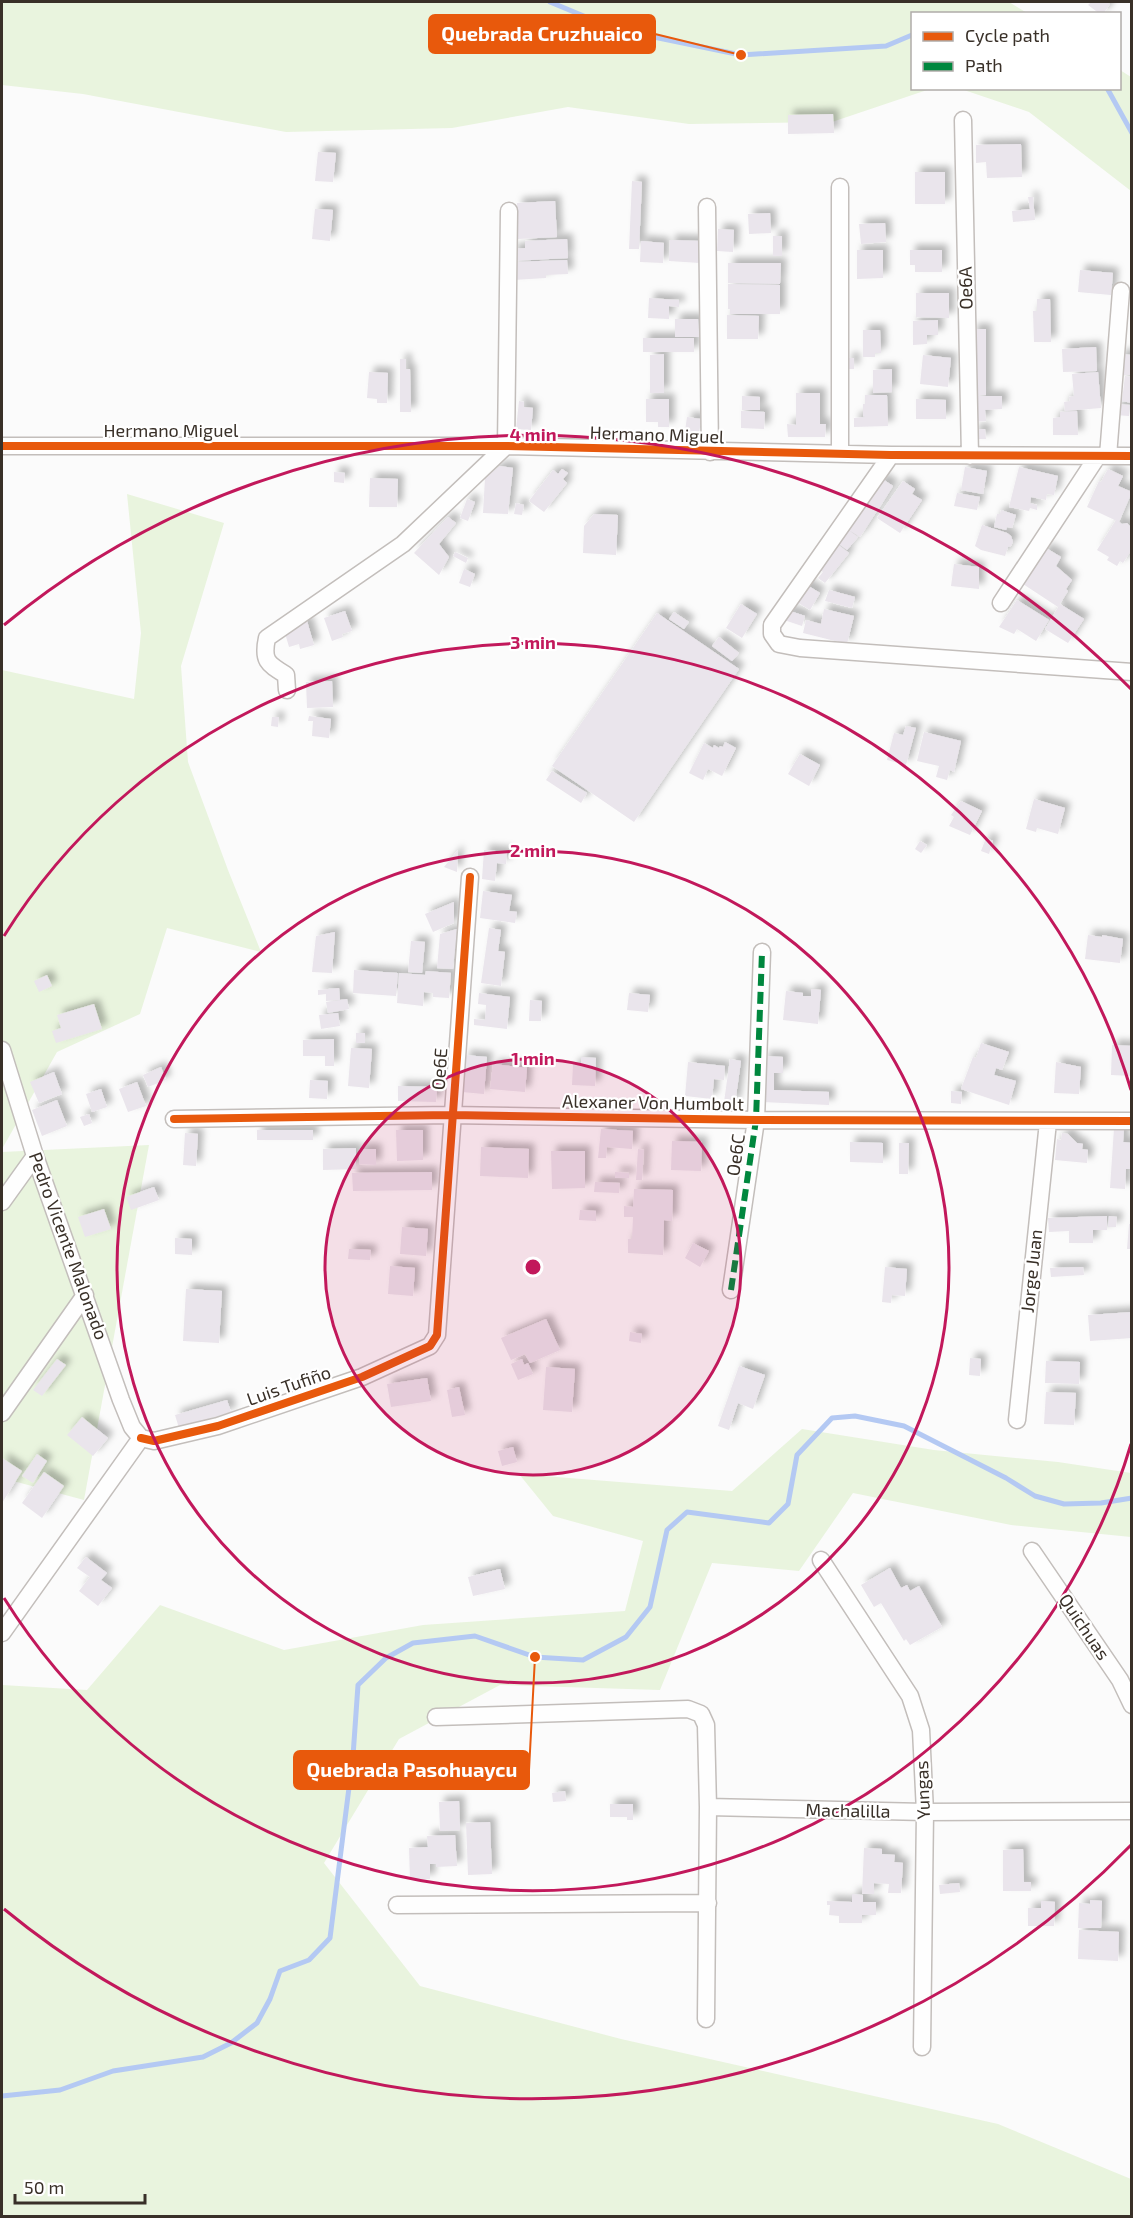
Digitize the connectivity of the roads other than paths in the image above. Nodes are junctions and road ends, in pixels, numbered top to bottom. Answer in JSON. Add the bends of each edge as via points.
{"nodes":[{"id":1,"x":963,"y":120,"type":"dead end"},
{"id":2,"x":840,"y":187,"type":"dead end"},
{"id":3,"x":707,"y":207,"type":"dead end"},
{"id":4,"x":509,"y":211,"type":"dead end"},
{"id":5,"x":1121,"y":291,"type":"dead end"},
{"id":6,"x":2,"y":446,"type":"edge"},
{"id":7,"x":506,"y":446,"type":"junction"},
{"id":8,"x":710,"y":452,"type":"junction"},
{"id":9,"x":840,"y":454,"type":"junction"},
{"id":10,"x":891,"y":455,"type":"junction"},
{"id":11,"x":970,"y":456,"type":"junction"},
{"id":12,"x":1131,"y":456,"type":"edge"},
{"id":13,"x":1103,"y":457,"type":"junction"},
{"id":14,"x":1001,"y":603,"type":"dead end"},
{"id":15,"x":1131,"y":672,"type":"edge"},
{"id":16,"x":287,"y":690,"type":"dead end"},
{"id":17,"x":470,"y":877,"type":"dead end"},
{"id":18,"x":762,"y":952,"type":"dead end"},
{"id":19,"x":2,"y":1050,"type":"edge"},
{"id":20,"x":451,"y":1115,"type":"junction"},
{"id":21,"x":174,"y":1119,"type":"dead end"},
{"id":22,"x":756,"y":1120,"type":"junction"},
{"id":23,"x":1131,"y":1121,"type":"edge"},
{"id":24,"x":1048,"y":1122,"type":"junction"},
{"id":25,"x":35,"y":1156,"type":"junction"},
{"id":26,"x":2,"y":1202,"type":"edge"},
{"id":27,"x":731,"y":1290,"type":"dead end"},
{"id":28,"x":85,"y":1295,"type":"junction"},
{"id":29,"x":437,"y":1335,"type":"joint"},
{"id":30,"x":2,"y":1413,"type":"edge"},
{"id":31,"x":1017,"y":1420,"type":"dead end"},
{"id":32,"x":141,"y":1438,"type":"junction"},
{"id":33,"x":1032,"y":1551,"type":"dead end"},
{"id":34,"x":821,"y":1560,"type":"dead end"},
{"id":35,"x":2,"y":1633,"type":"edge"},
{"id":36,"x":1131,"y":1705,"type":"edge"},
{"id":37,"x":436,"y":1717,"type":"dead end"},
{"id":38,"x":708,"y":1807,"type":"junction"},
{"id":39,"x":1131,"y":1811,"type":"edge"},
{"id":40,"x":925,"y":1812,"type":"junction"},
{"id":41,"x":708,"y":1903,"type":"junction"},
{"id":42,"x":397,"y":1905,"type":"dead end"},
{"id":43,"x":706,"y":2019,"type":"dead end"},
{"id":44,"x":922,"y":2047,"type":"dead end"}],
"edges":[{"from":1,"to":11,"type":"street","name":"Oe6A"},
{"from":2,"to":9,"type":"street"},
{"from":3,"to":8,"type":"street"},
{"from":4,"to":7,"type":"street"},
{"from":5,"to":13,"type":"street"},
{"from":6,"to":7,"type":"street","name":"Hermano Miguel"},
{"from":7,"to":8,"type":"street","name":"Hermano Miguel"},
{"from":7,"to":16,"type":"street","via":[[404,544],[267,638],[264,652],[269,664],[286,675]]},
{"from":8,"to":9,"type":"street","name":"Hermano Miguel"},
{"from":9,"to":10,"type":"street","name":"Hermano Miguel"},
{"from":10,"to":11,"type":"street","name":"Hermano Miguel"},
{"from":10,"to":15,"type":"street","via":[[772,625],[772,634],[779,644]]},
{"from":11,"to":13,"type":"street","name":"Hermano Miguel"},
{"from":12,"to":13,"type":"street","name":"Hermano Miguel"},
{"from":13,"to":14,"type":"street"},
{"from":17,"to":20,"type":"street","name":"Oe6E"},
{"from":18,"to":22,"type":"street","name":"Oe6C"},
{"from":19,"to":25,"type":"street","name":"Pedro Vicente Malonado"},
{"from":20,"to":21,"type":"street","name":"Alexaner Von Humbolt"},
{"from":20,"to":22,"type":"street","name":"Alexaner Von Humbolt"},
{"from":20,"to":29,"type":"street","name":"Oe6E"},
{"from":22,"to":24,"type":"street","name":"Alexaner Von Humbolt"},
{"from":22,"to":27,"type":"street","name":"Oe6C"},
{"from":23,"to":24,"type":"street","name":"Alexaner Von Humbolt"},
{"from":24,"to":31,"type":"street","name":"Jorge Juan"},
{"from":25,"to":26,"type":"street"},
{"from":25,"to":28,"type":"street","name":"Pedro Vicente Malonado"},
{"from":28,"to":30,"type":"street"},
{"from":28,"to":32,"type":"street","name":"Pedro Vicente Malonado","via":[[121,1400]]},
{"from":29,"to":32,"type":"street","name":"Luis Tufiño","via":[[430,1346],[362,1377],[218,1426],[154,1441]]},
{"from":32,"to":35,"type":"street"},
{"from":33,"to":36,"type":"street","name":"Quichuas","via":[[1120,1680]]},
{"from":34,"to":40,"type":"street","name":"Yungas","via":[[910,1696],[921,1731]]},
{"from":37,"to":38,"type":"street","via":[[688,1709],[701,1714],[706,1725]]},
{"from":38,"to":40,"type":"street","name":"Machalilla"},
{"from":38,"to":41,"type":"street"},
{"from":39,"to":40,"type":"street","name":"Machalilla"},
{"from":40,"to":44,"type":"street","name":"Yungas"},
{"from":41,"to":42,"type":"street"},
{"from":41,"to":43,"type":"street"}]}
